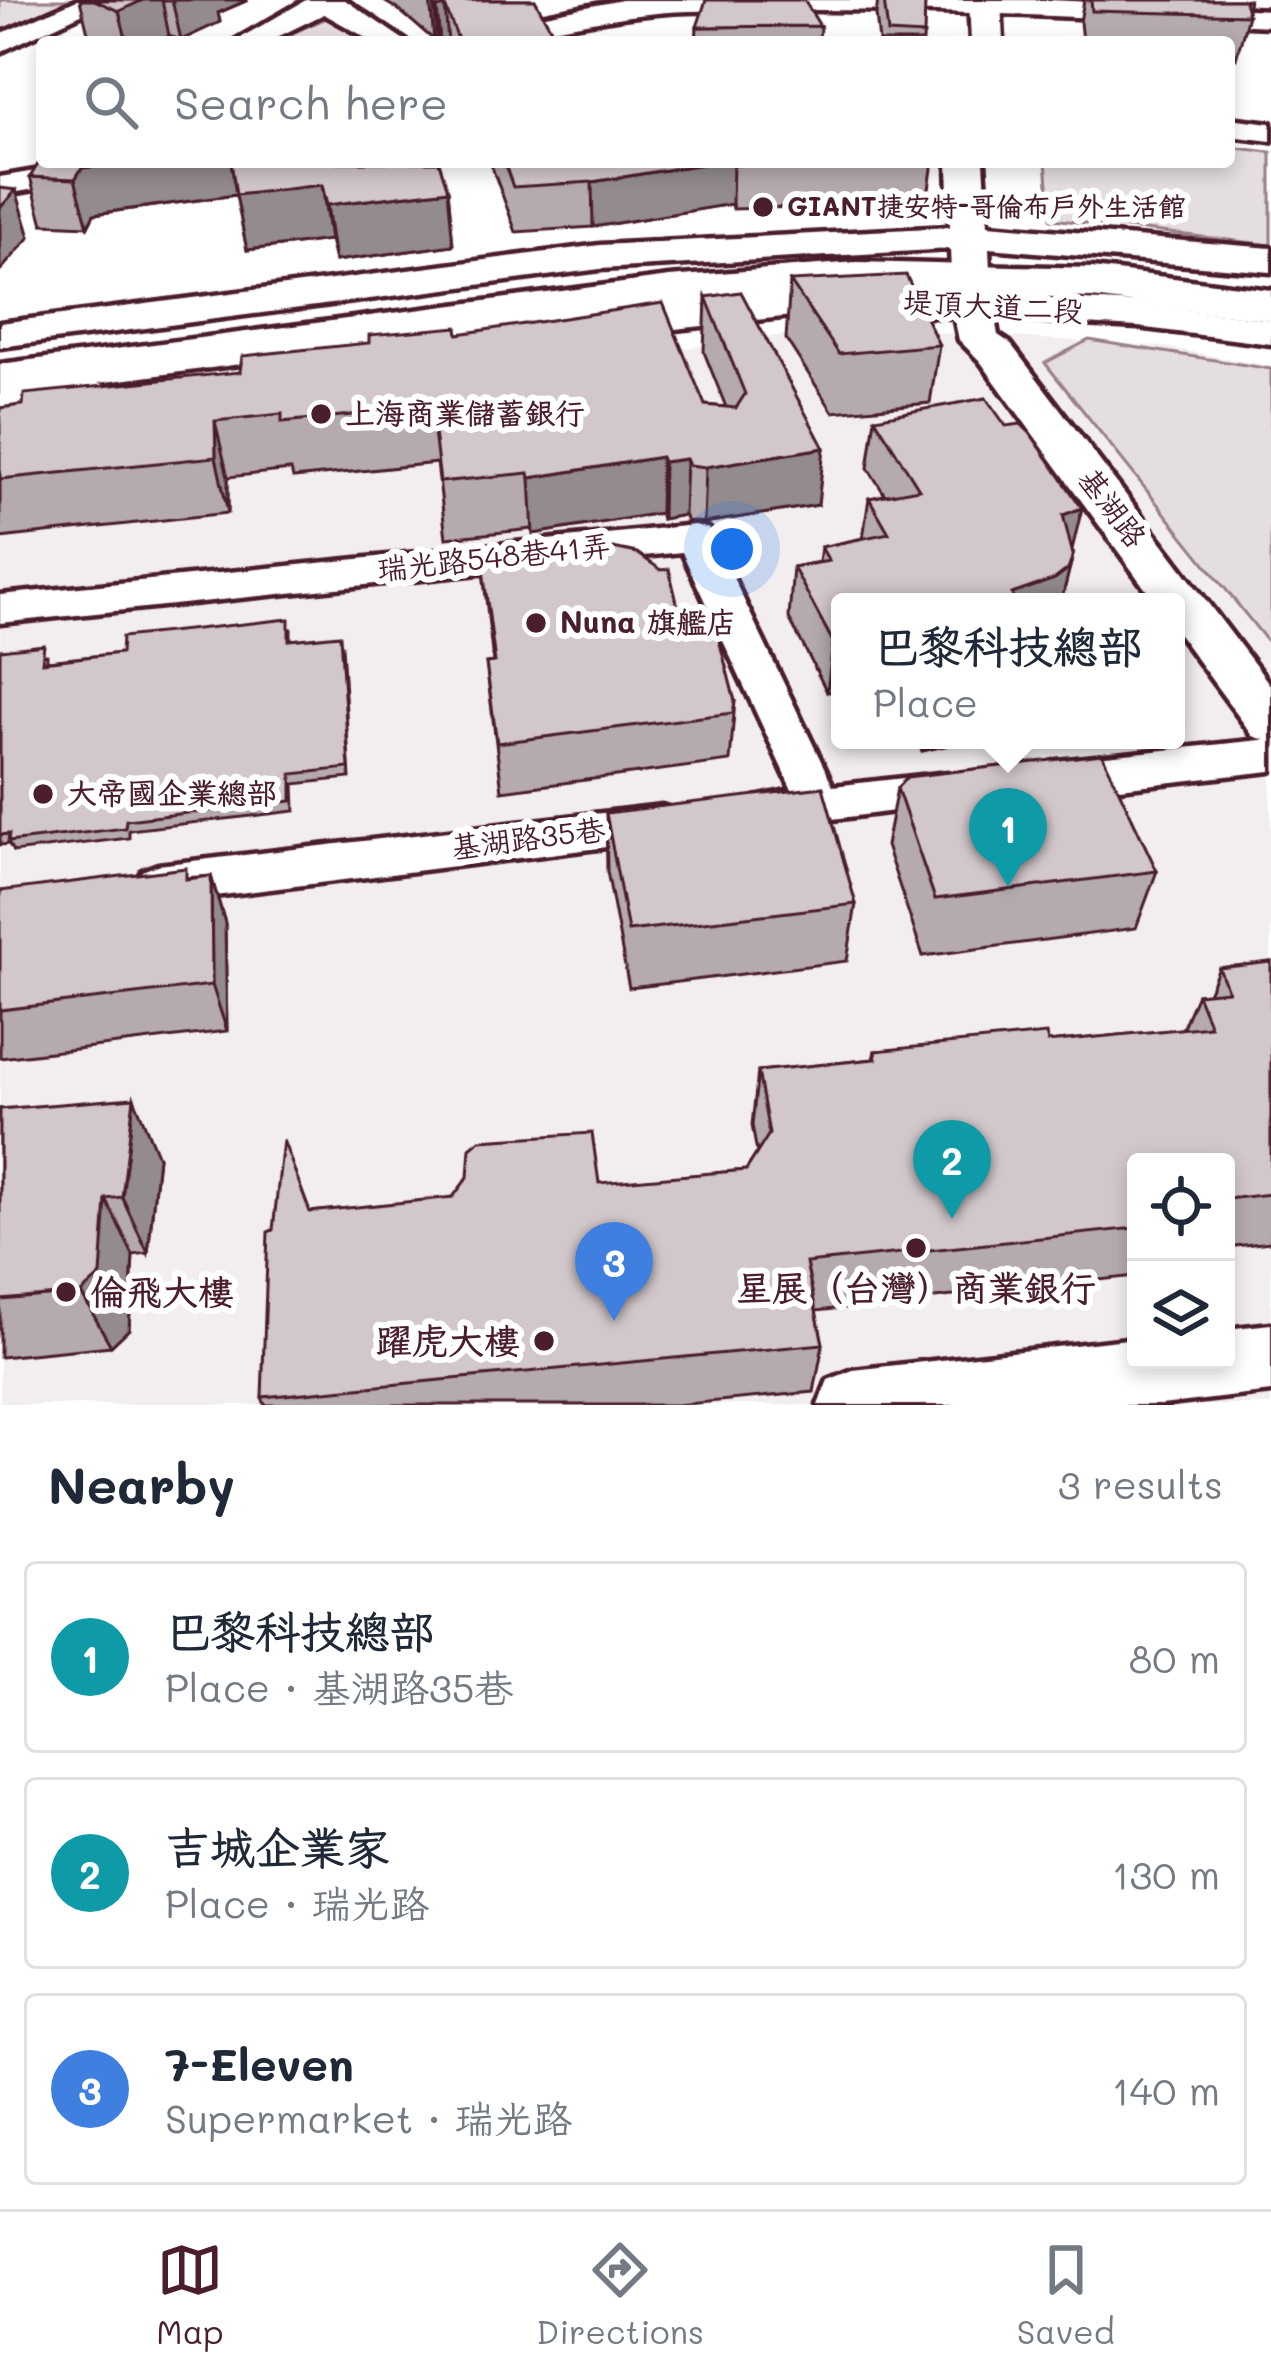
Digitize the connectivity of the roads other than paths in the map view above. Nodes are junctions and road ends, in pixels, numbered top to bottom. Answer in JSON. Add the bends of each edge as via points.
{"nodes":[{"id":1,"x":98,"y":0,"type":"edge"},
{"id":2,"x":325,"y":1,"type":"edge"},
{"id":3,"x":971,"y":2,"type":"edge"},
{"id":4,"x":1271,"y":18,"type":"edge"},
{"id":5,"x":258,"y":36,"type":"edge"},
{"id":6,"x":384,"y":36,"type":"edge"},
{"id":7,"x":479,"y":36,"type":"edge"},
{"id":8,"x":962,"y":36,"type":"edge"},
{"id":9,"x":985,"y":36,"type":"edge"},
{"id":10,"x":0,"y":44,"type":"edge"},
{"id":11,"x":1235,"y":129,"type":"edge"},
{"id":12,"x":1271,"y":132,"type":"edge"},
{"id":13,"x":36,"y":151,"type":"edge"},
{"id":14,"x":103,"y":168,"type":"edge"},
{"id":15,"x":967,"y":168,"type":"edge"},
{"id":16,"x":998,"y":168,"type":"edge"},
{"id":17,"x":0,"y":175,"type":"edge"},
{"id":18,"x":0,"y":185,"type":"edge"},
{"id":19,"x":1271,"y":260,"type":"edge"},
{"id":20,"x":991,"y":271,"type":"junction"},
{"id":21,"x":1271,"y":285,"type":"edge"},
{"id":22,"x":1271,"y":305,"type":"edge"},
{"id":23,"x":668,"y":316,"type":"junction"},
{"id":24,"x":1271,"y":332,"type":"edge"},
{"id":25,"x":0,"y":335,"type":"edge"},
{"id":26,"x":683,"y":355,"type":"edge"},
{"id":27,"x":0,"y":358,"type":"edge"},
{"id":28,"x":0,"y":380,"type":"edge"},
{"id":29,"x":0,"y":406,"type":"edge"},
{"id":30,"x":1174,"y":593,"type":"edge"},
{"id":31,"x":1185,"y":607,"type":"edge"},
{"id":32,"x":0,"y":609,"type":"edge"},
{"id":33,"x":1271,"y":723,"type":"edge"},
{"id":34,"x":1271,"y":755,"type":"edge"},
{"id":35,"x":820,"y":804,"type":"junction"},
{"id":36,"x":118,"y":888,"type":"edge"},
{"id":37,"x":1271,"y":1358,"type":"edge"},
{"id":38,"x":853,"y":1405,"type":"edge"}],
"edges":[{"from":1,"to":10,"type":"street"},
{"from":2,"to":5,"type":"street"},
{"from":2,"to":6,"type":"street"},
{"from":3,"to":4,"type":"street"},
{"from":3,"to":7,"type":"street","via":[[685,3],[607,9]]},
{"from":3,"to":8,"type":"street"},
{"from":3,"to":9,"type":"street"},
{"from":11,"to":12,"type":"street"},
{"from":13,"to":17,"type":"street"},
{"from":14,"to":18,"type":"street"},
{"from":15,"to":20,"type":"street","name":"基湖路"},
{"from":16,"to":20,"type":"street","name":"基湖路"},
{"from":19,"to":20,"type":"street","name":"堤頂大道二段"},
{"from":20,"to":21,"type":"highway","name":"堤頂大道二段","via":[[1117,266]]},
{"from":20,"to":22,"type":"highway","name":"堤頂大道二段"},
{"from":20,"to":23,"type":"street","name":"堤頂大道二段","via":[[837,299]]},
{"from":20,"to":24,"type":"street","name":"堤頂大道二段","via":[[1138,315]]},
{"from":20,"to":25,"type":"street","name":"堤頂大道二段","via":[[600,257]]},
{"from":20,"to":27,"type":"highway","name":"堤頂大道二段","via":[[746,262]]},
{"from":20,"to":28,"type":"highway","name":"堤頂大道二段","via":[[669,292]]},
{"from":20,"to":30,"type":"street","name":"基湖路","via":[[1014,341],[995,352]]},
{"from":23,"to":26,"type":"street"},
{"from":23,"to":29,"type":"street","name":"堤頂大道二段"},
{"from":31,"to":33,"type":"street","name":"基湖路"},
{"from":32,"to":35,"type":"street","name":"瑞光路548巷41弄","via":[[695,538]]},
{"from":34,"to":35,"type":"street","name":"基湖路35巷"},
{"from":35,"to":36,"type":"street","name":"基湖路35巷"},
{"from":37,"to":38,"type":"street"}]}
